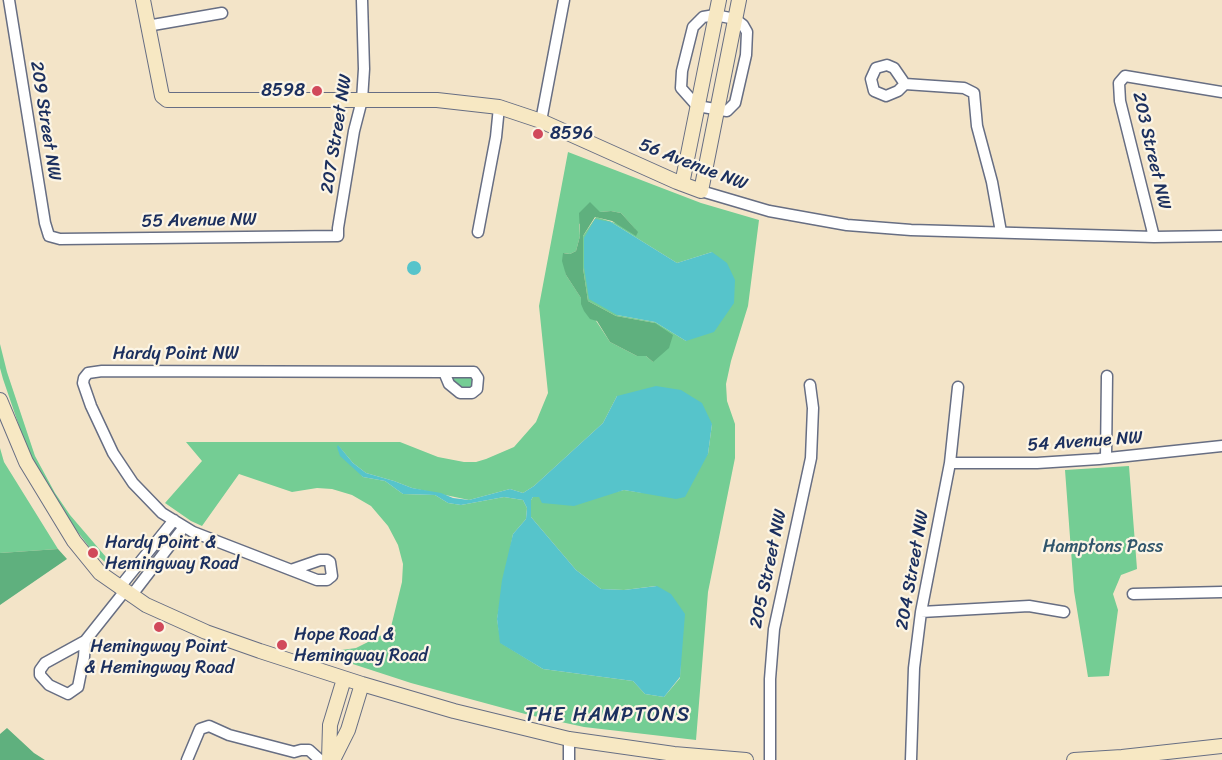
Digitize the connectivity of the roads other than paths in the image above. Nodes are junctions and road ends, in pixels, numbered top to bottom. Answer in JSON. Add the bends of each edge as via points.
{"nodes":[{"id":1,"x":9,"y":0,"type":"edge"},
{"id":2,"x":143,"y":0,"type":"edge"},
{"id":3,"x":362,"y":0,"type":"edge"},
{"id":4,"x":564,"y":0,"type":"edge"},
{"id":5,"x":719,"y":0,"type":"edge"},
{"id":6,"x":739,"y":0,"type":"edge"},
{"id":7,"x":222,"y":13,"type":"dead end"},
{"id":8,"x":715,"y":15,"type":"junction"},
{"id":9,"x":735,"y":19,"type":"junction"},
{"id":10,"x":147,"y":26,"type":"junction"},
{"id":11,"x":905,"y":84,"type":"dead end"},
{"id":12,"x":1222,"y":92,"type":"edge"},
{"id":13,"x":362,"y":100,"type":"junction"},
{"id":14,"x":499,"y":106,"type":"junction"},
{"id":15,"x":697,"y":106,"type":"junction"},
{"id":16,"x":717,"y":109,"type":"junction"},
{"id":17,"x":541,"y":121,"type":"junction"},
{"id":18,"x":682,"y":184,"type":"junction"},
{"id":19,"x":701,"y":191,"type":"junction"},
{"id":20,"x":478,"y":232,"type":"dead end"},
{"id":21,"x":1001,"y":232,"type":"junction"},
{"id":22,"x":338,"y":236,"type":"joint"},
{"id":23,"x":1222,"y":236,"type":"edge"},
{"id":24,"x":1154,"y":237,"type":"junction"},
{"id":25,"x":60,"y":239,"type":"joint"},
{"id":26,"x":444,"y":372,"type":"dead end"},
{"id":27,"x":1107,"y":376,"type":"dead end"},
{"id":28,"x":810,"y":386,"type":"dead end"},
{"id":29,"x":958,"y":387,"type":"dead end"},
{"id":30,"x":0,"y":400,"type":"edge"},
{"id":31,"x":1222,"y":446,"type":"edge"},
{"id":32,"x":1106,"y":458,"type":"junction"},
{"id":33,"x":950,"y":463,"type":"junction"},
{"id":34,"x":174,"y":520,"type":"junction"},
{"id":35,"x":184,"y":527,"type":"junction"},
{"id":36,"x":291,"y":570,"type":"dead end"},
{"id":37,"x":125,"y":592,"type":"junction"},
{"id":38,"x":1222,"y":592,"type":"edge"},
{"id":39,"x":1133,"y":594,"type":"dead end"},
{"id":40,"x":921,"y":612,"type":"junction"},
{"id":41,"x":1064,"y":612,"type":"dead end"},
{"id":42,"x":85,"y":641,"type":"junction"},
{"id":43,"x":344,"y":679,"type":"junction"},
{"id":44,"x":362,"y":684,"type":"junction"},
{"id":45,"x":569,"y":739,"type":"junction"},
{"id":46,"x":1222,"y":746,"type":"edge"},
{"id":47,"x":298,"y":756,"type":"edge"},
{"id":48,"x":187,"y":760,"type":"edge"},
{"id":49,"x":320,"y":760,"type":"edge"},
{"id":50,"x":331,"y":760,"type":"edge"},
{"id":51,"x":569,"y":760,"type":"edge"},
{"id":52,"x":746,"y":760,"type":"edge"},
{"id":53,"x":770,"y":760,"type":"edge"},
{"id":54,"x":911,"y":760,"type":"edge"},
{"id":55,"x":1074,"y":760,"type":"edge"}],
"edges":[{"from":1,"to":25,"type":"street","name":"209 Street NW","via":[[45,223],[49,236]]},
{"from":2,"to":10,"type":"street"},
{"from":3,"to":13,"type":"street","name":"207 Street NW"},
{"from":4,"to":17,"type":"street"},
{"from":5,"to":8,"type":"street"},
{"from":6,"to":9,"type":"street"},
{"from":7,"to":10,"type":"street"},
{"from":8,"to":9,"type":"street"},
{"from":8,"to":15,"type":"street"},
{"from":8,"to":15,"type":"street","via":[[703,18],[693,27],[682,71],[681,88]]},
{"from":9,"to":16,"type":"street"},
{"from":10,"to":13,"type":"street","name":"56 Avenue NW","via":[[162,96],[167,100]]},
{"from":11,"to":21,"type":"street","via":[[964,88],[974,93],[976,126]]},
{"from":12,"to":24,"type":"street","name":"203 Street NW","via":[[1125,76],[1119,83],[1120,101]]},
{"from":13,"to":14,"type":"street","name":"56 Avenue NW","via":[[437,100]]},
{"from":13,"to":22,"type":"street","name":"207 Street NW"},
{"from":14,"to":17,"type":"street","name":"56 Avenue NW"},
{"from":14,"to":20,"type":"street"},
{"from":15,"to":16,"type":"street"},
{"from":15,"to":18,"type":"street"},
{"from":16,"to":19,"type":"street"},
{"from":17,"to":18,"type":"street","name":"56 Avenue NW"},
{"from":18,"to":19,"type":"street","name":"56 Avenue NW"},
{"from":19,"to":21,"type":"street","name":"56 Avenue NW","via":[[769,211],[847,225]]},
{"from":21,"to":24,"type":"street","name":"56 Avenue NW"},
{"from":22,"to":25,"type":"street","name":"55 Avenue NW"},
{"from":23,"to":24,"type":"street","name":"56 Avenue NW"},
{"from":26,"to":34,"type":"street","name":"Hardy Point NW","via":[[88,373],[83,383],[113,453],[133,483]]},
{"from":27,"to":32,"type":"street"},
{"from":28,"to":53,"type":"street","name":"205 Street NW","via":[[811,458],[774,629]]},
{"from":29,"to":33,"type":"street","name":"204 Street NW"},
{"from":30,"to":37,"type":"street","via":[[26,462],[74,541],[100,573]]},
{"from":31,"to":32,"type":"street","name":"54 Avenue NW"},
{"from":32,"to":33,"type":"street","name":"54 Avenue NW"},
{"from":33,"to":40,"type":"street","name":"204 Street NW"},
{"from":34,"to":35,"type":"street","name":"Hardy Point NW"},
{"from":34,"to":37,"type":"street"},
{"from":35,"to":36,"type":"street","name":"Hardy Point NW"},
{"from":35,"to":37,"type":"street"},
{"from":37,"to":42,"type":"street"},
{"from":37,"to":43,"type":"street","via":[[206,632]]},
{"from":38,"to":39,"type":"street"},
{"from":40,"to":41,"type":"street","via":[[1029,606]]},
{"from":40,"to":54,"type":"street","name":"204 Street NW","via":[[914,668]]},
{"from":42,"to":42,"type":"street","via":[[45,663],[40,675],[49,685],[68,694],[78,687]]},
{"from":43,"to":44,"type":"street"},
{"from":43,"to":50,"type":"street","via":[[330,725]]},
{"from":44,"to":45,"type":"street"},
{"from":44,"to":50,"type":"street","via":[[348,730]]},
{"from":45,"to":51,"type":"street"},
{"from":45,"to":52,"type":"street"},
{"from":46,"to":55,"type":"street"},
{"from":47,"to":48,"type":"street","via":[[209,726],[200,729]]},
{"from":47,"to":49,"type":"street","via":[[301,750],[309,750]]}]}
